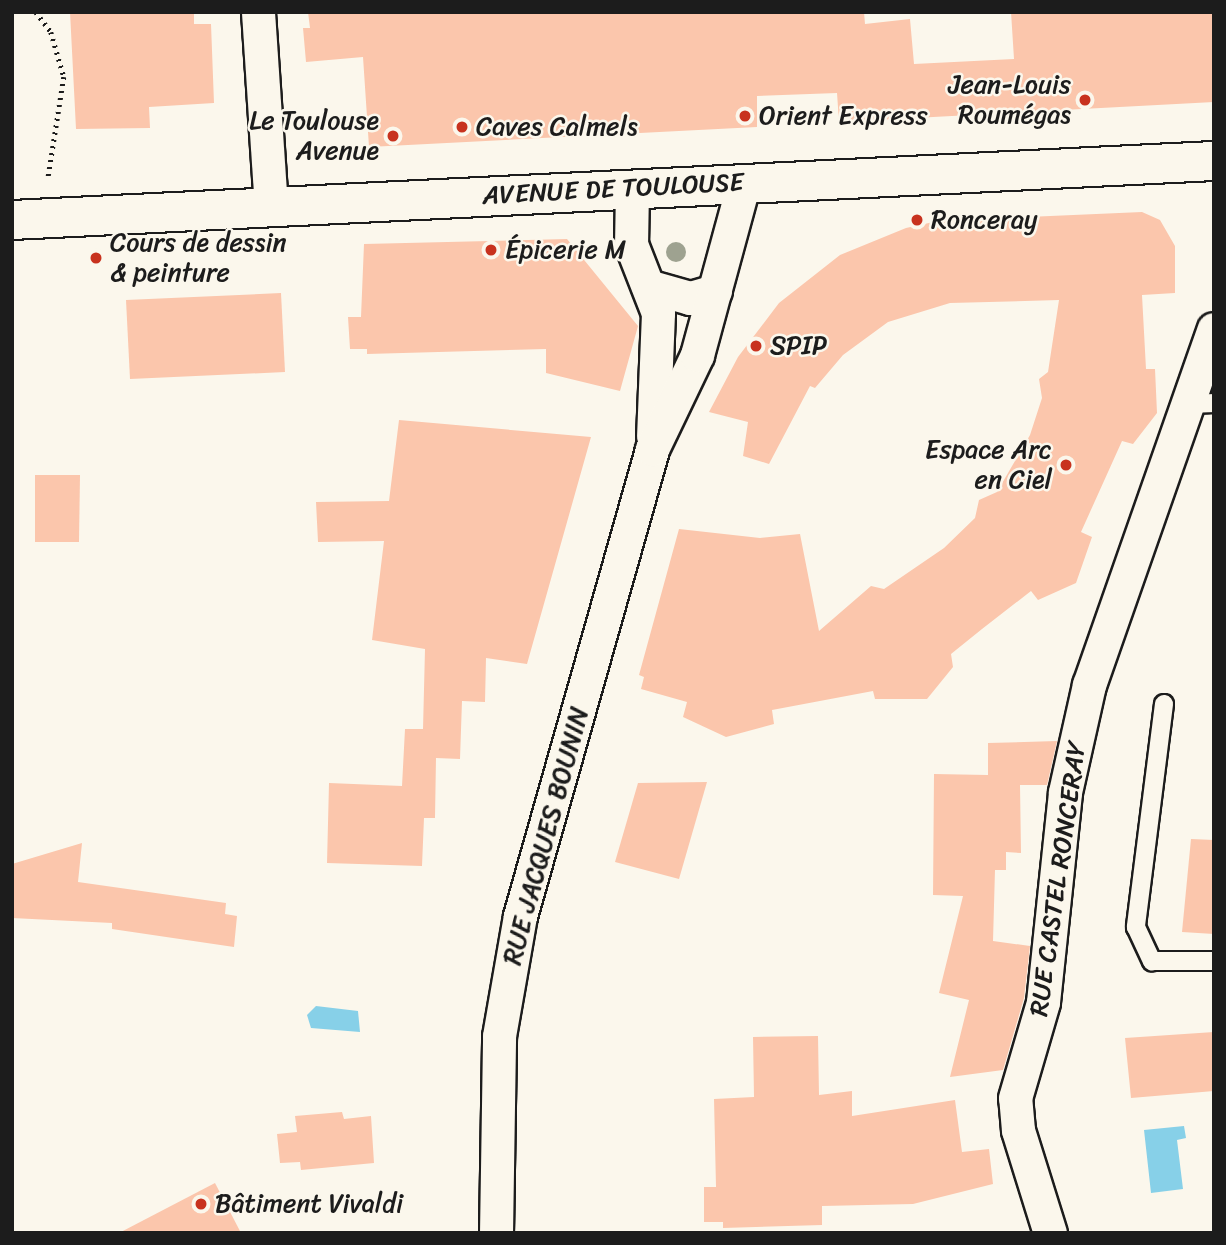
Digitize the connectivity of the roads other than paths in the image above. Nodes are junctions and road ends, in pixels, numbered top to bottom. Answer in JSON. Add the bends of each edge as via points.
{"nodes":[{"id":1,"x":258,"y":12,"type":"edge"},
{"id":2,"x":1214,"y":161,"type":"edge"},
{"id":3,"x":744,"y":182,"type":"junction"},
{"id":4,"x":632,"y":189,"type":"junction"},
{"id":5,"x":271,"y":206,"type":"junction"},
{"id":6,"x":12,"y":220,"type":"edge"},
{"id":7,"x":648,"y":286,"type":"junction"},
{"id":8,"x":715,"y":291,"type":"junction"},
{"id":9,"x":1214,"y":329,"type":"edge"},
{"id":10,"x":1201,"y":403,"type":"edge"},
{"id":11,"x":652,"y":449,"type":"junction"},
{"id":12,"x":1164,"y":704,"type":"dead end"},
{"id":13,"x":1214,"y":961,"type":"edge"},
{"id":14,"x":496,"y":1233,"type":"edge"},
{"id":15,"x":1050,"y":1233,"type":"edge"}],
"edges":[{"from":1,"to":5,"type":"street"},
{"from":2,"to":3,"type":"main road","name":"AVENUE DE TOULOUSE"},
{"from":3,"to":4,"type":"main road","name":"AVENUE DE TOULOUSE"},
{"from":3,"to":8,"type":"street","name":"RUE JACQUES BOUNIN"},
{"from":4,"to":5,"type":"main road","name":"AVENUE DE TOULOUSE"},
{"from":4,"to":7,"type":"street","name":"RUE JACQUES BOUNIN","via":[[631,244]]},
{"from":5,"to":6,"type":"main road","name":"AVENUE DE TOULOUSE"},
{"from":7,"to":8,"type":"street","via":[[690,298]]},
{"from":7,"to":11,"type":"street","name":"RUE JACQUES BOUNIN","via":[[658,313]]},
{"from":8,"to":11,"type":"street","name":"RUE JACQUES BOUNIN","via":[[697,355]]},
{"from":9,"to":10,"type":"street","name":"RUE CASTEL RONCERAY"},
{"from":10,"to":15,"type":"street","name":"RUE CASTEL RONCERAY","via":[[1089,685],[1065,792],[1043,1002],[1015,1098],[1018,1130]]},
{"from":11,"to":14,"type":"street","name":"RUE JACQUES BOUNIN","via":[[520,916],[499,1036]]},
{"from":12,"to":13,"type":"lane","via":[[1136,927],[1152,961]]}]}
